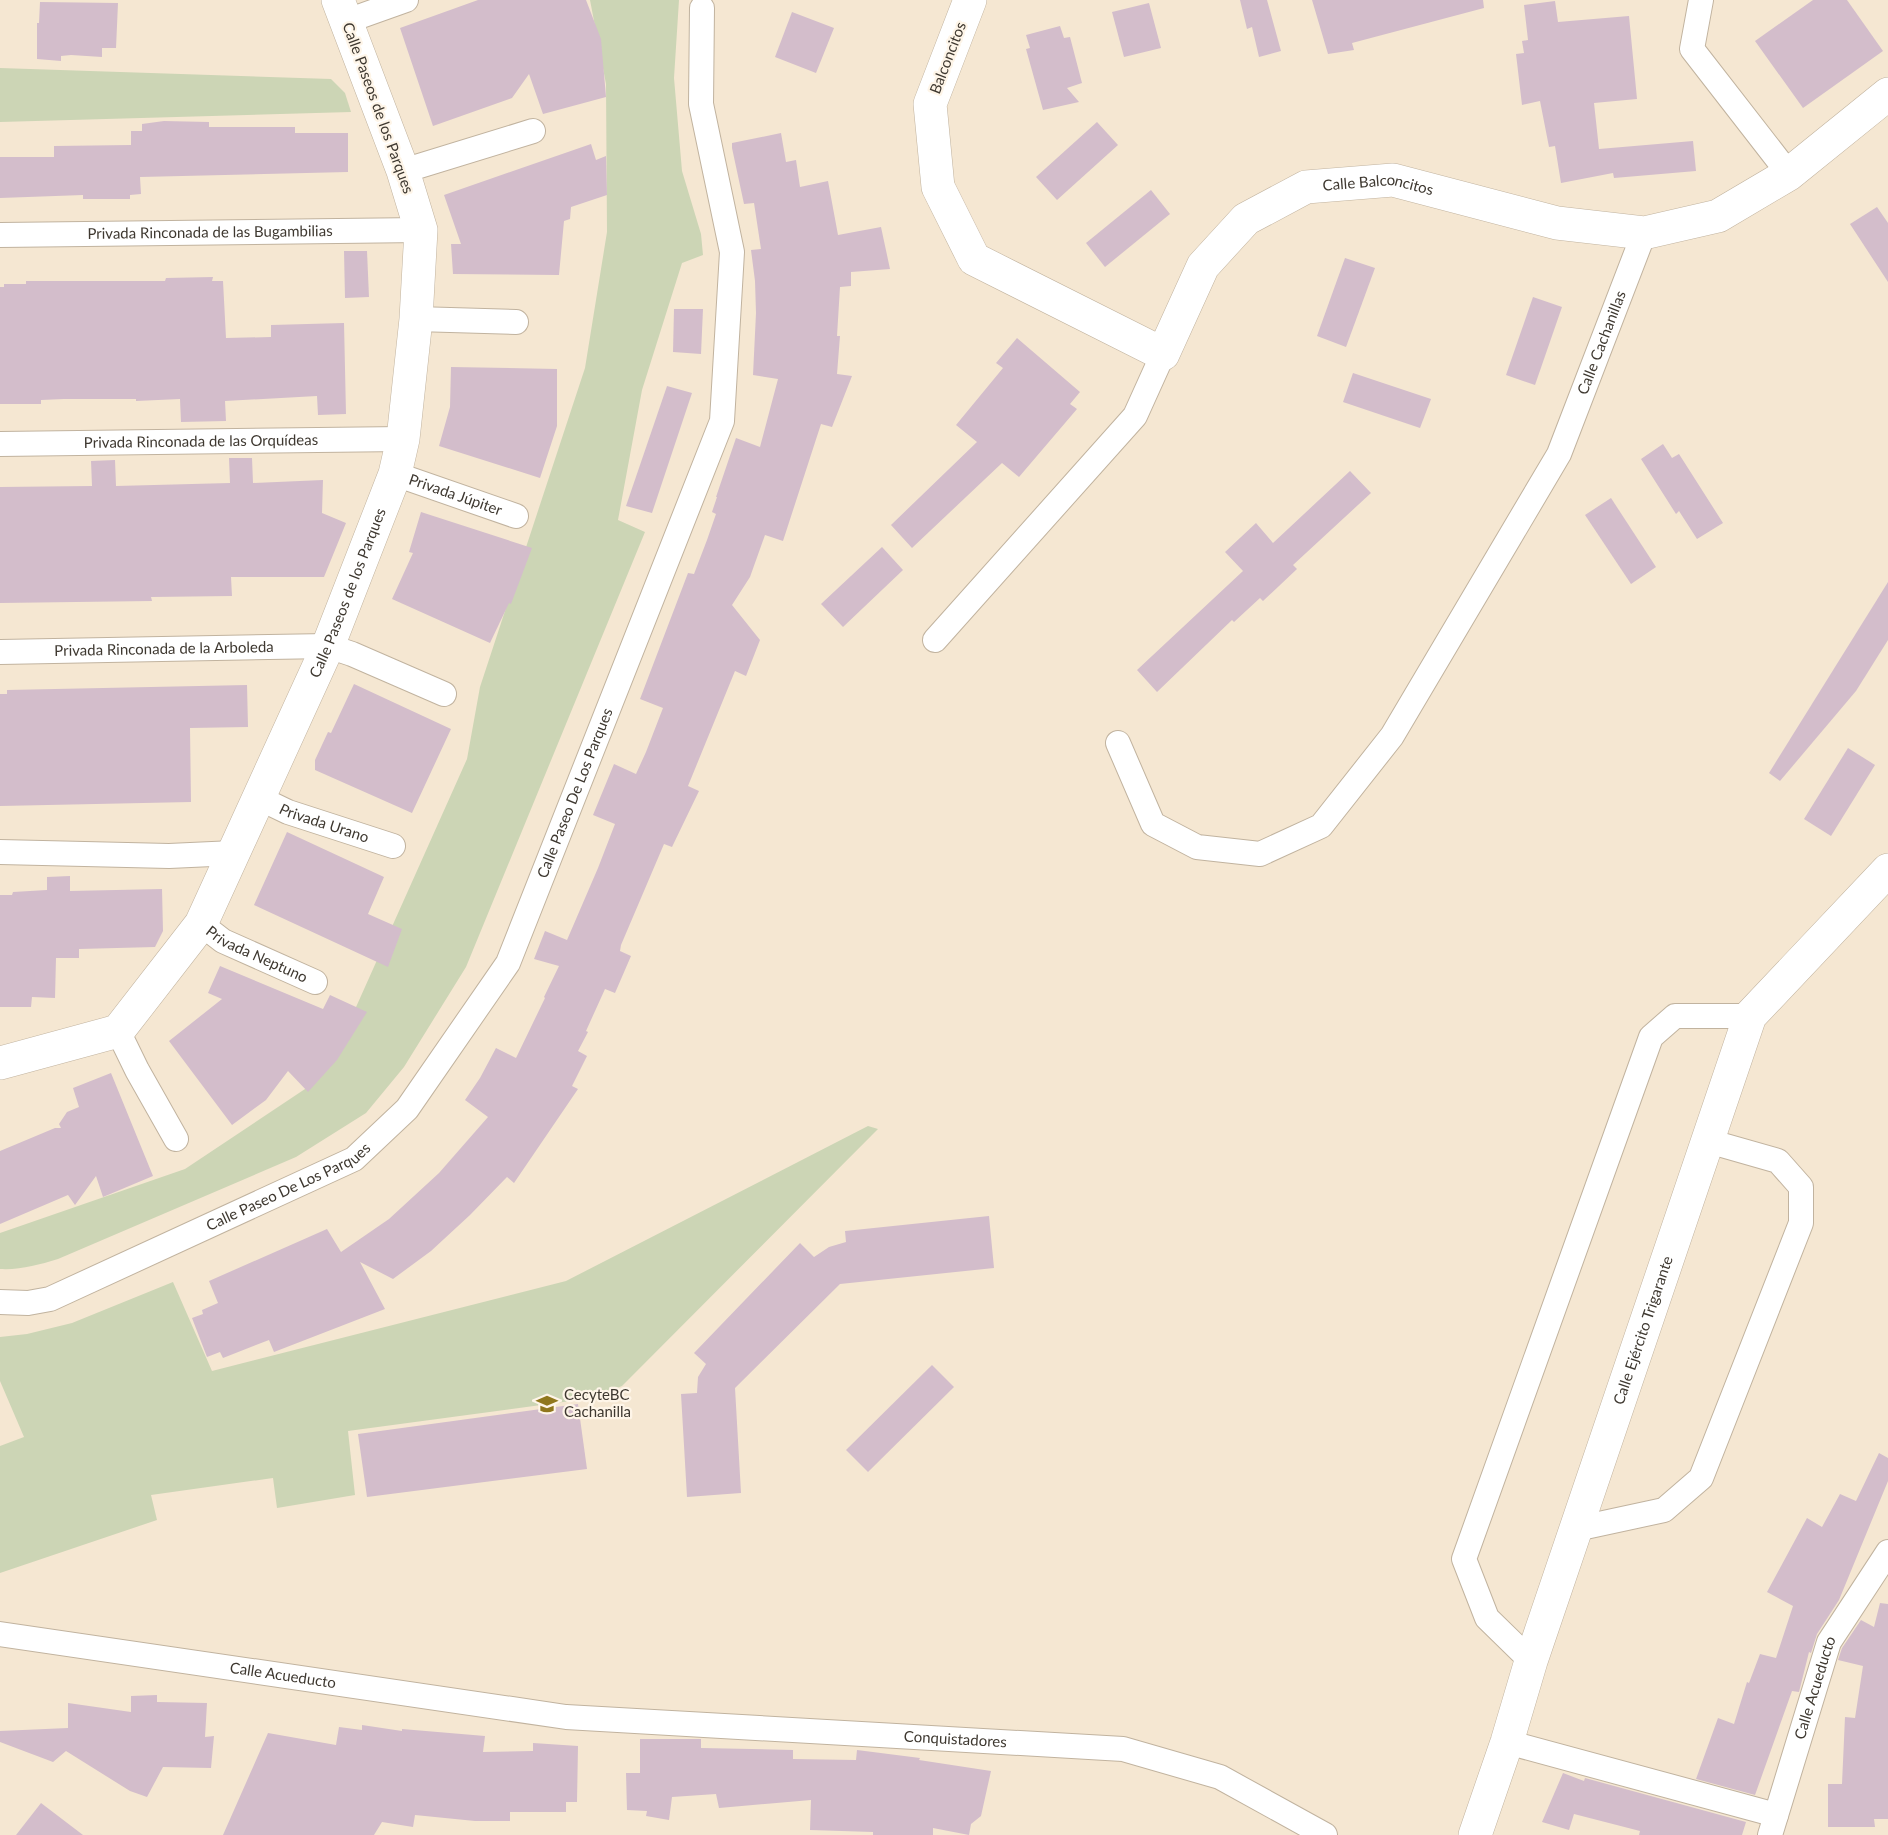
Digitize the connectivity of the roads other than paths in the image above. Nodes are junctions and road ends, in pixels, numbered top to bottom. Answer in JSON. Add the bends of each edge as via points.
{"nodes":[{"id":1,"x":406,"y":0,"type":"edge"},
{"id":2,"x":970,"y":0,"type":"edge"},
{"id":3,"x":1701,"y":0,"type":"edge"},
{"id":4,"x":702,"y":8,"type":"dead end"},
{"id":5,"x":342,"y":10,"type":"edge"},
{"id":6,"x":1888,"y":94,"type":"edge"},
{"id":7,"x":533,"y":132,"type":"dead end"},
{"id":8,"x":403,"y":171,"type":"junction"},
{"id":9,"x":1789,"y":174,"type":"junction"},
{"id":10,"x":421,"y":230,"type":"junction"},
{"id":11,"x":1644,"y":233,"type":"junction"},
{"id":12,"x":0,"y":235,"type":"edge"},
{"id":13,"x":416,"y":320,"type":"junction"},
{"id":14,"x":516,"y":322,"type":"dead end"},
{"id":15,"x":1163,"y":354,"type":"junction"},
{"id":16,"x":403,"y":439,"type":"junction"},
{"id":17,"x":0,"y":444,"type":"edge"},
{"id":18,"x":395,"y":474,"type":"junction"},
{"id":19,"x":516,"y":516,"type":"dead end"},
{"id":20,"x":935,"y":640,"type":"dead end"},
{"id":21,"x":328,"y":646,"type":"junction"},
{"id":22,"x":0,"y":652,"type":"edge"},
{"id":23,"x":444,"y":694,"type":"dead end"},
{"id":24,"x":1118,"y":743,"type":"dead end"},
{"id":25,"x":259,"y":798,"type":"junction"},
{"id":26,"x":393,"y":846,"type":"dead end"},
{"id":27,"x":0,"y":852,"type":"edge"},
{"id":28,"x":234,"y":853,"type":"junction"},
{"id":29,"x":1888,"y":870,"type":"edge"},
{"id":30,"x":201,"y":924,"type":"junction"},
{"id":31,"x":315,"y":982,"type":"dead end"},
{"id":32,"x":1750,"y":1016,"type":"junction"},
{"id":33,"x":118,"y":1031,"type":"junction"},
{"id":34,"x":0,"y":1064,"type":"edge"},
{"id":35,"x":177,"y":1139,"type":"dead end"},
{"id":36,"x":1708,"y":1141,"type":"junction"},
{"id":37,"x":0,"y":1302,"type":"edge"},
{"id":38,"x":1576,"y":1528,"type":"junction"},
{"id":39,"x":1888,"y":1552,"type":"edge"},
{"id":40,"x":0,"y":1634,"type":"edge"},
{"id":41,"x":1531,"y":1661,"type":"junction"},
{"id":42,"x":566,"y":1717,"type":"joint"},
{"id":43,"x":1507,"y":1742,"type":"junction"},
{"id":44,"x":1773,"y":1825,"type":"edge"},
{"id":45,"x":1325,"y":1835,"type":"edge"},
{"id":46,"x":1475,"y":1835,"type":"edge"}],
"edges":[{"from":1,"to":5,"type":"street"},
{"from":2,"to":15,"type":"street","name":"Balconcitos","via":[[930,104],[938,187],[974,259]]},
{"from":3,"to":9,"type":"street","via":[[1692,49]]},
{"from":4,"to":37,"type":"street","name":"Calle Paseo De Los Parques","via":[[701,104],[732,252],[722,421],[508,963],[406,1109],[354,1159],[50,1299]]},
{"from":5,"to":8,"type":"street","name":"Calle Paseos de los Parques"},
{"from":6,"to":9,"type":"street","name":"Calle Balconcitos"},
{"from":7,"to":8,"type":"street"},
{"from":8,"to":10,"type":"street","name":"Calle Paseos de los Parques"},
{"from":9,"to":11,"type":"street","name":"Calle Balconcitos","via":[[1718,216]]},
{"from":10,"to":12,"type":"street","name":"Privada Rinconada de las Bugambilias"},
{"from":10,"to":13,"type":"street","name":"Calle Paseos de los Parques"},
{"from":11,"to":15,"type":"street","name":"Calle Balconcitos","via":[[1557,223],[1393,180],[1306,188],[1246,219],[1203,266]]},
{"from":11,"to":24,"type":"street","name":"Calle Cachanillas","via":[[1559,454],[1392,736],[1321,826],[1260,854],[1197,847],[1153,824]]},
{"from":13,"to":14,"type":"street"},
{"from":13,"to":16,"type":"street","name":"Calle Paseos de los Parques"},
{"from":15,"to":20,"type":"street","via":[[1135,416]]},
{"from":16,"to":17,"type":"street","name":"Privada Rinconada de las Orquídeas"},
{"from":16,"to":18,"type":"street","name":"Calle Paseos de los Parques"},
{"from":18,"to":19,"type":"street","name":"Privada Júpiter"},
{"from":18,"to":21,"type":"street","name":"Calle Paseos de los Parques"},
{"from":21,"to":22,"type":"street","name":"Privada Rinconada de la Arboleda"},
{"from":21,"to":23,"type":"street"},
{"from":21,"to":25,"type":"street","name":"Calle Paseos de los Parques"},
{"from":25,"to":26,"type":"street","name":"Privada Urano","via":[[288,812]]},
{"from":25,"to":28,"type":"street","name":"Calle Paseos de los Parques"},
{"from":27,"to":28,"type":"street","via":[[169,856]]},
{"from":28,"to":30,"type":"street","name":"Calle Paseos de los Parques"},
{"from":29,"to":32,"type":"street","name":"Calle Ejército Trigarante"},
{"from":30,"to":31,"type":"street","name":"Privada Neptuno","via":[[223,941]]},
{"from":30,"to":33,"type":"street","name":"Calle Paseos de los Parques"},
{"from":32,"to":36,"type":"street","name":"Calle Ejército Trigarante"},
{"from":32,"to":41,"type":"street","via":[[1675,1016],[1651,1037],[1464,1559],[1487,1618]]},
{"from":33,"to":34,"type":"street"},
{"from":33,"to":35,"type":"street"},
{"from":36,"to":38,"type":"street","name":"Calle Ejército Trigarante"},
{"from":36,"to":38,"type":"street","via":[[1778,1161],[1801,1187],[1801,1223],[1701,1478],[1664,1510]]},
{"from":38,"to":41,"type":"street","name":"Calle Ejército Trigarante"},
{"from":39,"to":44,"type":"street","name":"Calle Acueducto","via":[[1829,1642]]},
{"from":40,"to":42,"type":"street","name":"Calle Acueducto"},
{"from":41,"to":43,"type":"street","name":"Calle Ejército Trigarante"},
{"from":42,"to":45,"type":"street","name":"Conquistadores","via":[[1123,1749],[1220,1777]]},
{"from":43,"to":44,"type":"street"},
{"from":43,"to":46,"type":"street","name":"Calle Ejército Trigarante"}]}
